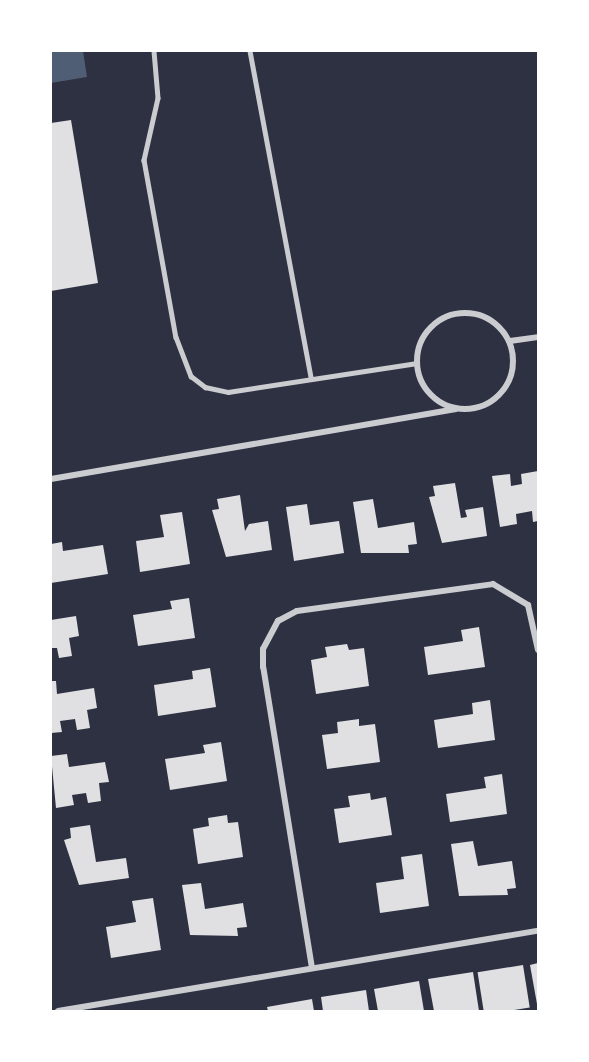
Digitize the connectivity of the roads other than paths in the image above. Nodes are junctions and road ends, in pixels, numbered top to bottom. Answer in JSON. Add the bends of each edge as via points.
{"nodes":[{"id":1,"x":154,"y":51,"type":"edge"},
{"id":2,"x":250,"y":51,"type":"edge"},
{"id":3,"x":538,"y":337,"type":"edge"},
{"id":4,"x":510,"y":341,"type":"junction"},
{"id":5,"x":417,"y":363,"type":"junction"},
{"id":6,"x":311,"y":378,"type":"junction"},
{"id":7,"x":456,"y":409,"type":"junction"},
{"id":8,"x":51,"y":479,"type":"edge"},
{"id":9,"x":538,"y":650,"type":"edge"},
{"id":10,"x":538,"y":931,"type":"edge"},
{"id":11,"x":312,"y":968,"type":"junction"},
{"id":12,"x":58,"y":1011,"type":"edge"}],
"edges":[{"from":1,"to":6,"type":"lane","via":[[159,98],[144,160],[182,360],[197,383],[222,391]]},
{"from":2,"to":6,"type":"lane"},
{"from":3,"to":4,"type":"street"},
{"from":4,"to":5,"type":"street","via":[[502,329],[476,314],[447,316],[425,335]]},
{"from":4,"to":7,"type":"street","via":[[513,364],[508,385],[486,405]]},
{"from":5,"to":6,"type":"lane"},
{"from":5,"to":7,"type":"street","via":[[429,393]]},
{"from":7,"to":8,"type":"street"},
{"from":9,"to":11,"type":"street","via":[[528,605],[508,588],[494,584],[297,611],[278,621],[263,649],[263,666]]},
{"from":10,"to":11,"type":"street"},
{"from":11,"to":12,"type":"street"}]}
